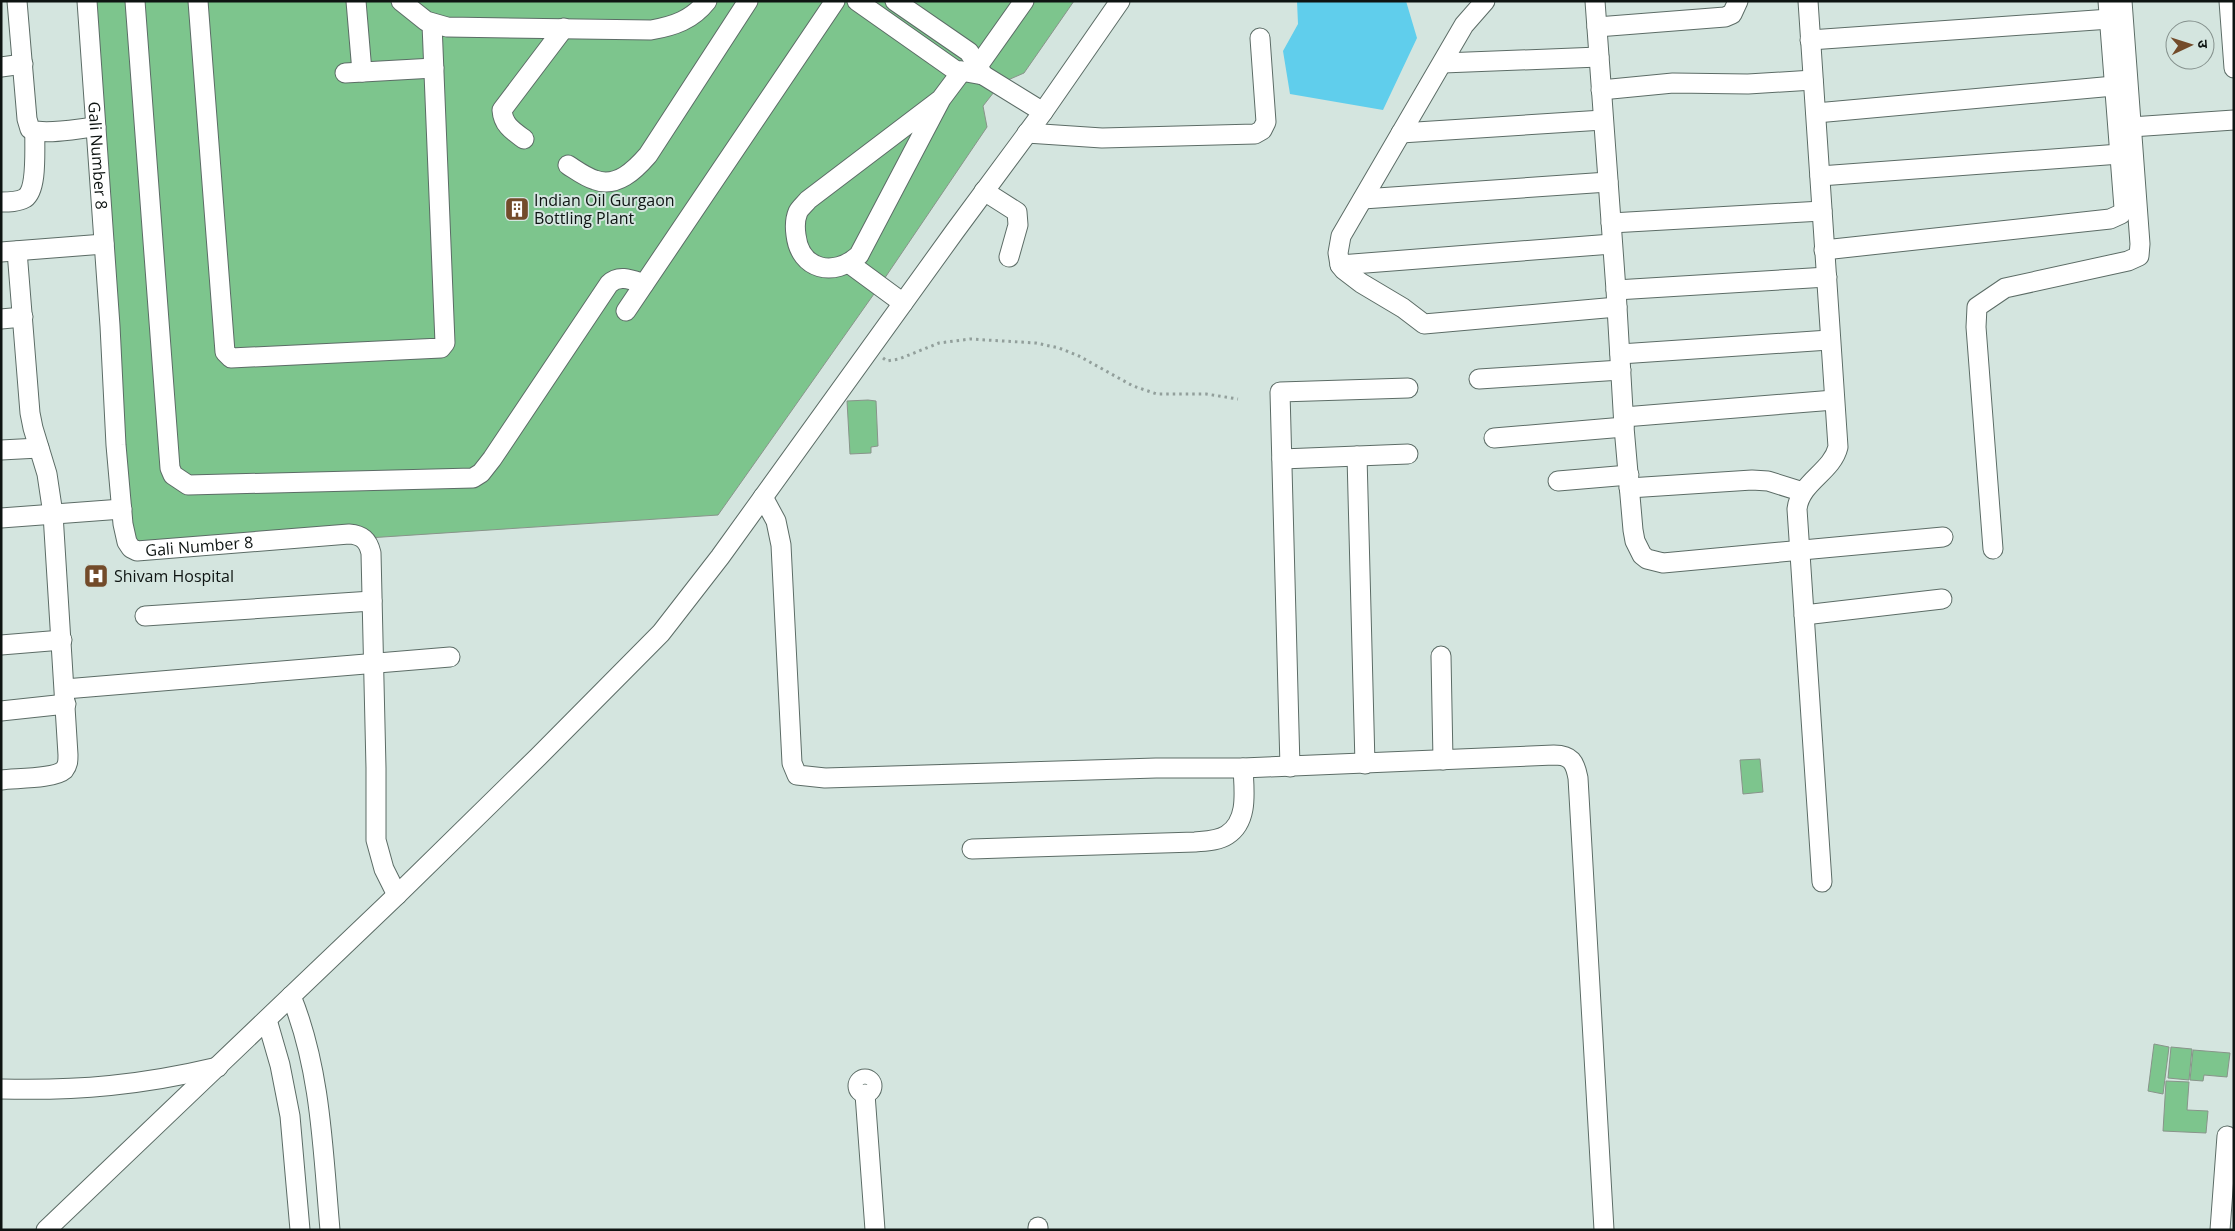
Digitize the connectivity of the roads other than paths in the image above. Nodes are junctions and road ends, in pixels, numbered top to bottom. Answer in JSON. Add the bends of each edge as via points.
{"nodes":[{"id":1,"x":17,"y":1,"type":"edge"},
{"id":2,"x":87,"y":1,"type":"edge"},
{"id":3,"x":135,"y":1,"type":"edge"},
{"id":4,"x":198,"y":1,"type":"edge"},
{"id":5,"x":356,"y":1,"type":"edge"},
{"id":6,"x":401,"y":1,"type":"edge"},
{"id":7,"x":707,"y":1,"type":"edge"},
{"id":8,"x":748,"y":1,"type":"edge"},
{"id":9,"x":835,"y":1,"type":"edge"},
{"id":10,"x":857,"y":1,"type":"edge"},
{"id":11,"x":1024,"y":1,"type":"edge"},
{"id":12,"x":1120,"y":1,"type":"edge"},
{"id":13,"x":1485,"y":1,"type":"edge"},
{"id":14,"x":1595,"y":1,"type":"edge"},
{"id":15,"x":1738,"y":1,"type":"edge"},
{"id":16,"x":1808,"y":1,"type":"edge"},
{"id":17,"x":2122,"y":1,"type":"edge"},
{"id":18,"x":2228,"y":1,"type":"edge"},
{"id":19,"x":902,"y":3,"type":"edge"},
{"id":20,"x":2109,"y":10,"type":"edge"},
{"id":21,"x":432,"y":24,"type":"junction"},
{"id":22,"x":1597,"y":27,"type":"junction"},
{"id":23,"x":564,"y":28,"type":"junction"},
{"id":24,"x":1260,"y":38,"type":"dead end"},
{"id":25,"x":1810,"y":40,"type":"junction"},
{"id":26,"x":1599,"y":57,"type":"junction"},
{"id":27,"x":1442,"y":63,"type":"junction"},
{"id":28,"x":22,"y":64,"type":"junction"},
{"id":29,"x":1,"y":67,"type":"edge"},
{"id":30,"x":434,"y":68,"type":"junction"},
{"id":31,"x":2234,"y":68,"type":"edge"},
{"id":32,"x":974,"y":71,"type":"junction"},
{"id":33,"x":1813,"y":80,"type":"junction"},
{"id":34,"x":2114,"y":86,"type":"junction"},
{"id":35,"x":1601,"y":90,"type":"junction"},
{"id":36,"x":941,"y":99,"type":"junction"},
{"id":37,"x":1043,"y":112,"type":"junction"},
{"id":38,"x":1816,"y":113,"type":"junction"},
{"id":39,"x":1604,"y":120,"type":"junction"},
{"id":40,"x":2234,"y":120,"type":"edge"},
{"id":41,"x":96,"y":127,"type":"junction"},
{"id":42,"x":2131,"y":127,"type":"junction"},
{"id":43,"x":32,"y":131,"type":"junction"},
{"id":44,"x":1027,"y":133,"type":"junction"},
{"id":45,"x":1401,"y":133,"type":"junction"},
{"id":46,"x":524,"y":139,"type":"dead end"},
{"id":47,"x":2120,"y":154,"type":"junction"},
{"id":48,"x":568,"y":165,"type":"dead end"},
{"id":49,"x":1820,"y":176,"type":"junction"},
{"id":50,"x":1608,"y":182,"type":"junction"},
{"id":51,"x":984,"y":191,"type":"junction"},
{"id":52,"x":1363,"y":199,"type":"junction"},
{"id":53,"x":1,"y":202,"type":"edge"},
{"id":54,"x":1822,"y":211,"type":"junction"},
{"id":55,"x":1611,"y":223,"type":"junction"},
{"id":56,"x":104,"y":244,"type":"junction"},
{"id":57,"x":1612,"y":244,"type":"junction"},
{"id":58,"x":1824,"y":250,"type":"junction"},
{"id":59,"x":9,"y":251,"type":"edge"},
{"id":60,"x":1009,"y":257,"type":"dead end"},
{"id":61,"x":850,"y":264,"type":"junction"},
{"id":62,"x":1340,"y":265,"type":"junction"},
{"id":63,"x":1827,"y":277,"type":"junction"},
{"id":64,"x":644,"y":284,"type":"junction"},
{"id":65,"x":1617,"y":298,"type":"junction"},
{"id":66,"x":903,"y":303,"type":"junction"},
{"id":67,"x":626,"y":311,"type":"dead end"},
{"id":68,"x":22,"y":317,"type":"junction"},
{"id":69,"x":1,"y":319,"type":"edge"},
{"id":70,"x":1829,"y":340,"type":"junction"},
{"id":71,"x":1620,"y":362,"type":"junction"},
{"id":72,"x":1479,"y":379,"type":"dead end"},
{"id":73,"x":1408,"y":388,"type":"dead end"},
{"id":74,"x":1834,"y":400,"type":"junction"},
{"id":75,"x":1624,"y":422,"type":"junction"},
{"id":76,"x":1494,"y":438,"type":"dead end"},
{"id":77,"x":39,"y":448,"type":"junction"},
{"id":78,"x":1,"y":450,"type":"edge"},
{"id":79,"x":1408,"y":454,"type":"dead end"},
{"id":80,"x":1357,"y":456,"type":"junction"},
{"id":81,"x":1282,"y":459,"type":"junction"},
{"id":82,"x":1558,"y":481,"type":"dead end"},
{"id":83,"x":1629,"y":481,"type":"junction"},
{"id":84,"x":1803,"y":492,"type":"junction"},
{"id":85,"x":763,"y":497,"type":"junction"},
{"id":86,"x":122,"y":508,"type":"junction"},
{"id":87,"x":53,"y":514,"type":"junction"},
{"id":88,"x":1,"y":518,"type":"edge"},
{"id":89,"x":1943,"y":537,"type":"dead end"},
{"id":90,"x":1993,"y":549,"type":"dead end"},
{"id":91,"x":1800,"y":550,"type":"junction"},
{"id":92,"x":1942,"y":599,"type":"dead end"},
{"id":93,"x":372,"y":601,"type":"junction"},
{"id":94,"x":1804,"y":615,"type":"junction"},
{"id":95,"x":145,"y":616,"type":"dead end"},
{"id":96,"x":62,"y":640,"type":"junction"},
{"id":97,"x":1,"y":645,"type":"edge"},
{"id":98,"x":1441,"y":656,"type":"dead end"},
{"id":99,"x":450,"y":657,"type":"dead end"},
{"id":100,"x":374,"y":663,"type":"junction"},
{"id":101,"x":66,"y":696,"type":"junction"},
{"id":102,"x":1,"y":711,"type":"edge"},
{"id":103,"x":1443,"y":760,"type":"junction"},
{"id":104,"x":1365,"y":764,"type":"junction"},
{"id":105,"x":1290,"y":767,"type":"junction"},
{"id":106,"x":1242,"y":768,"type":"junction"},
{"id":107,"x":1,"y":780,"type":"edge"},
{"id":108,"x":972,"y":849,"type":"dead end"},
{"id":109,"x":1822,"y":882,"type":"dead end"},
{"id":110,"x":397,"y":895,"type":"junction"},
{"id":111,"x":291,"y":996,"type":"junction"},
{"id":112,"x":267,"y":1020,"type":"junction"},
{"id":113,"x":219,"y":1066,"type":"junction"},
{"id":114,"x":1,"y":1089,"type":"edge"},
{"id":115,"x":865,"y":1094,"type":"dead end"},
{"id":116,"x":2227,"y":1136,"type":"dead end"},
{"id":117,"x":46,"y":1230,"type":"edge"},
{"id":118,"x":300,"y":1230,"type":"edge"},
{"id":119,"x":330,"y":1230,"type":"edge"},
{"id":120,"x":875,"y":1230,"type":"edge"},
{"id":121,"x":1604,"y":1230,"type":"edge"},
{"id":122,"x":2220,"y":1230,"type":"edge"}],
"edges":[{"from":1,"to":28,"type":"street"},
{"from":2,"to":41,"type":"street","name":"Gali Number 8"},
{"from":3,"to":64,"type":"street","via":[[170,468],[180,481],[188,485],[473,478],[492,459],[609,284],[619,278]]},
{"from":4,"to":30,"type":"street","via":[[225,352],[231,358],[441,348],[445,344]]},
{"from":5,"to":30,"type":"street","via":[[353,72]]},
{"from":6,"to":21,"type":"street"},
{"from":7,"to":23,"type":"street","via":[[688,20],[664,28]]},
{"from":8,"to":48,"type":"street","via":[[648,155],[636,168],[625,176],[605,182]]},
{"from":9,"to":64,"type":"street"},
{"from":10,"to":32,"type":"street","via":[[955,70]]},
{"from":11,"to":32,"type":"street"},
{"from":12,"to":37,"type":"street"},
{"from":13,"to":27,"type":"street","via":[[1464,25]]},
{"from":14,"to":22,"type":"street"},
{"from":15,"to":22,"type":"street","via":[[1732,14],[1725,16]]},
{"from":16,"to":25,"type":"street"},
{"from":17,"to":42,"type":"street"},
{"from":18,"to":31,"type":"street"},
{"from":19,"to":32,"type":"street","via":[[969,52]]},
{"from":20,"to":25,"type":"street"},
{"from":20,"to":34,"type":"street"},
{"from":21,"to":23,"type":"street"},
{"from":21,"to":30,"type":"street"},
{"from":22,"to":26,"type":"street"},
{"from":23,"to":46,"type":"street","via":[[502,110],[507,126]]},
{"from":24,"to":44,"type":"street","via":[[1266,122],[1255,134],[1094,138]]},
{"from":25,"to":33,"type":"street"},
{"from":26,"to":27,"type":"street"},
{"from":26,"to":35,"type":"street"},
{"from":27,"to":45,"type":"street"},
{"from":28,"to":29,"type":"street"},
{"from":28,"to":43,"type":"street","via":[[27,119]]},
{"from":32,"to":36,"type":"street"},
{"from":32,"to":37,"type":"street"},
{"from":33,"to":35,"type":"street","via":[[1748,84],[1673,83]]},
{"from":33,"to":38,"type":"street"},
{"from":34,"to":38,"type":"street"},
{"from":34,"to":47,"type":"street"},
{"from":35,"to":39,"type":"street"},
{"from":36,"to":61,"type":"street","via":[[859,256]]},
{"from":36,"to":61,"type":"street","via":[[808,200],[798,212],[795,228],[797,248],[806,260],[820,268]]},
{"from":37,"to":44,"type":"street"},
{"from":38,"to":49,"type":"street"},
{"from":39,"to":45,"type":"street"},
{"from":39,"to":50,"type":"street"},
{"from":40,"to":42,"type":"street"},
{"from":41,"to":43,"type":"street"},
{"from":41,"to":56,"type":"street","name":"Gali Number 8"},
{"from":42,"to":90,"type":"street","via":[[2139,256],[2005,288],[1978,307],[1976,326]]},
{"from":43,"to":53,"type":"street","via":[[32,189],[19,200]]},
{"from":44,"to":51,"type":"street"},
{"from":45,"to":52,"type":"street"},
{"from":47,"to":49,"type":"street"},
{"from":47,"to":58,"type":"street","via":[[2124,208],[2121,214],[2110,219]]},
{"from":49,"to":54,"type":"street"},
{"from":50,"to":52,"type":"street"},
{"from":50,"to":55,"type":"street"},
{"from":51,"to":60,"type":"street","via":[[1017,212],[1018,224]]},
{"from":51,"to":66,"type":"street"},
{"from":52,"to":62,"type":"street","via":[[1341,236]]},
{"from":54,"to":55,"type":"street"},
{"from":54,"to":58,"type":"street"},
{"from":55,"to":57,"type":"street"},
{"from":56,"to":59,"type":"street"},
{"from":56,"to":86,"type":"street","name":"Gali Number 8"},
{"from":57,"to":62,"type":"street"},
{"from":57,"to":65,"type":"street"},
{"from":58,"to":63,"type":"street"},
{"from":59,"to":68,"type":"street"},
{"from":61,"to":66,"type":"street"},
{"from":62,"to":65,"type":"street","via":[[1360,283],[1424,324]]},
{"from":63,"to":65,"type":"street"},
{"from":63,"to":70,"type":"street"},
{"from":64,"to":67,"type":"street"},
{"from":65,"to":71,"type":"street"},
{"from":66,"to":85,"type":"street"},
{"from":68,"to":69,"type":"street"},
{"from":68,"to":77,"type":"street","via":[[30,413]]},
{"from":70,"to":71,"type":"street"},
{"from":70,"to":74,"type":"street"},
{"from":71,"to":72,"type":"street"},
{"from":71,"to":75,"type":"street"},
{"from":73,"to":81,"type":"street","via":[[1280,392]]},
{"from":74,"to":75,"type":"street"},
{"from":74,"to":84,"type":"street","via":[[1836,456]]},
{"from":75,"to":76,"type":"street"},
{"from":75,"to":83,"type":"street"},
{"from":77,"to":78,"type":"street"},
{"from":77,"to":87,"type":"street","via":[[49,480]]},
{"from":79,"to":80,"type":"street"},
{"from":80,"to":81,"type":"street"},
{"from":80,"to":104,"type":"street"},
{"from":81,"to":105,"type":"street"},
{"from":82,"to":83,"type":"street"},
{"from":83,"to":84,"type":"street","via":[[1768,481]]},
{"from":83,"to":91,"type":"street","via":[[1635,541],[1647,559],[1663,563]]},
{"from":84,"to":91,"type":"street","via":[[1797,502]]},
{"from":85,"to":106,"type":"street","via":[[776,521],[781,545],[791,750],[797,774],[824,778]]},
{"from":85,"to":110,"type":"street","via":[[661,632]]},
{"from":86,"to":87,"type":"street"},
{"from":86,"to":93,"type":"street","name":"Gali Number 8","via":[[127,542],[137,552],[356,534],[368,543],[371,552]]},
{"from":87,"to":88,"type":"street"},
{"from":87,"to":96,"type":"street"},
{"from":89,"to":91,"type":"street"},
{"from":91,"to":94,"type":"street"},
{"from":92,"to":94,"type":"street"},
{"from":93,"to":95,"type":"street"},
{"from":93,"to":100,"type":"street","name":"Gali Number 8"},
{"from":94,"to":109,"type":"street"},
{"from":96,"to":97,"type":"street"},
{"from":96,"to":101,"type":"street"},
{"from":98,"to":103,"type":"street"},
{"from":99,"to":100,"type":"street"},
{"from":100,"to":101,"type":"street"},
{"from":100,"to":110,"type":"street","name":"Gali Number 8","via":[[376,840],[384,869]]},
{"from":101,"to":102,"type":"street"},
{"from":101,"to":107,"type":"street","via":[[66,768],[52,774]]},
{"from":103,"to":104,"type":"street"},
{"from":103,"to":121,"type":"street","via":[[1565,755],[1576,766]]},
{"from":104,"to":105,"type":"street"},
{"from":105,"to":106,"type":"street"},
{"from":106,"to":108,"type":"street","via":[[1245,800],[1242,811],[1227,835],[1213,840]]},
{"from":110,"to":111,"type":"street"},
{"from":111,"to":112,"type":"street"},
{"from":111,"to":119,"type":"street","via":[[309,1052]]},
{"from":112,"to":113,"type":"street"},
{"from":112,"to":118,"type":"street","via":[[290,1116]]},
{"from":113,"to":114,"type":"street","via":[[134,1084],[69,1090]]},
{"from":113,"to":117,"type":"street"},
{"from":115,"to":120,"type":"street"},
{"from":116,"to":122,"type":"street"}]}
